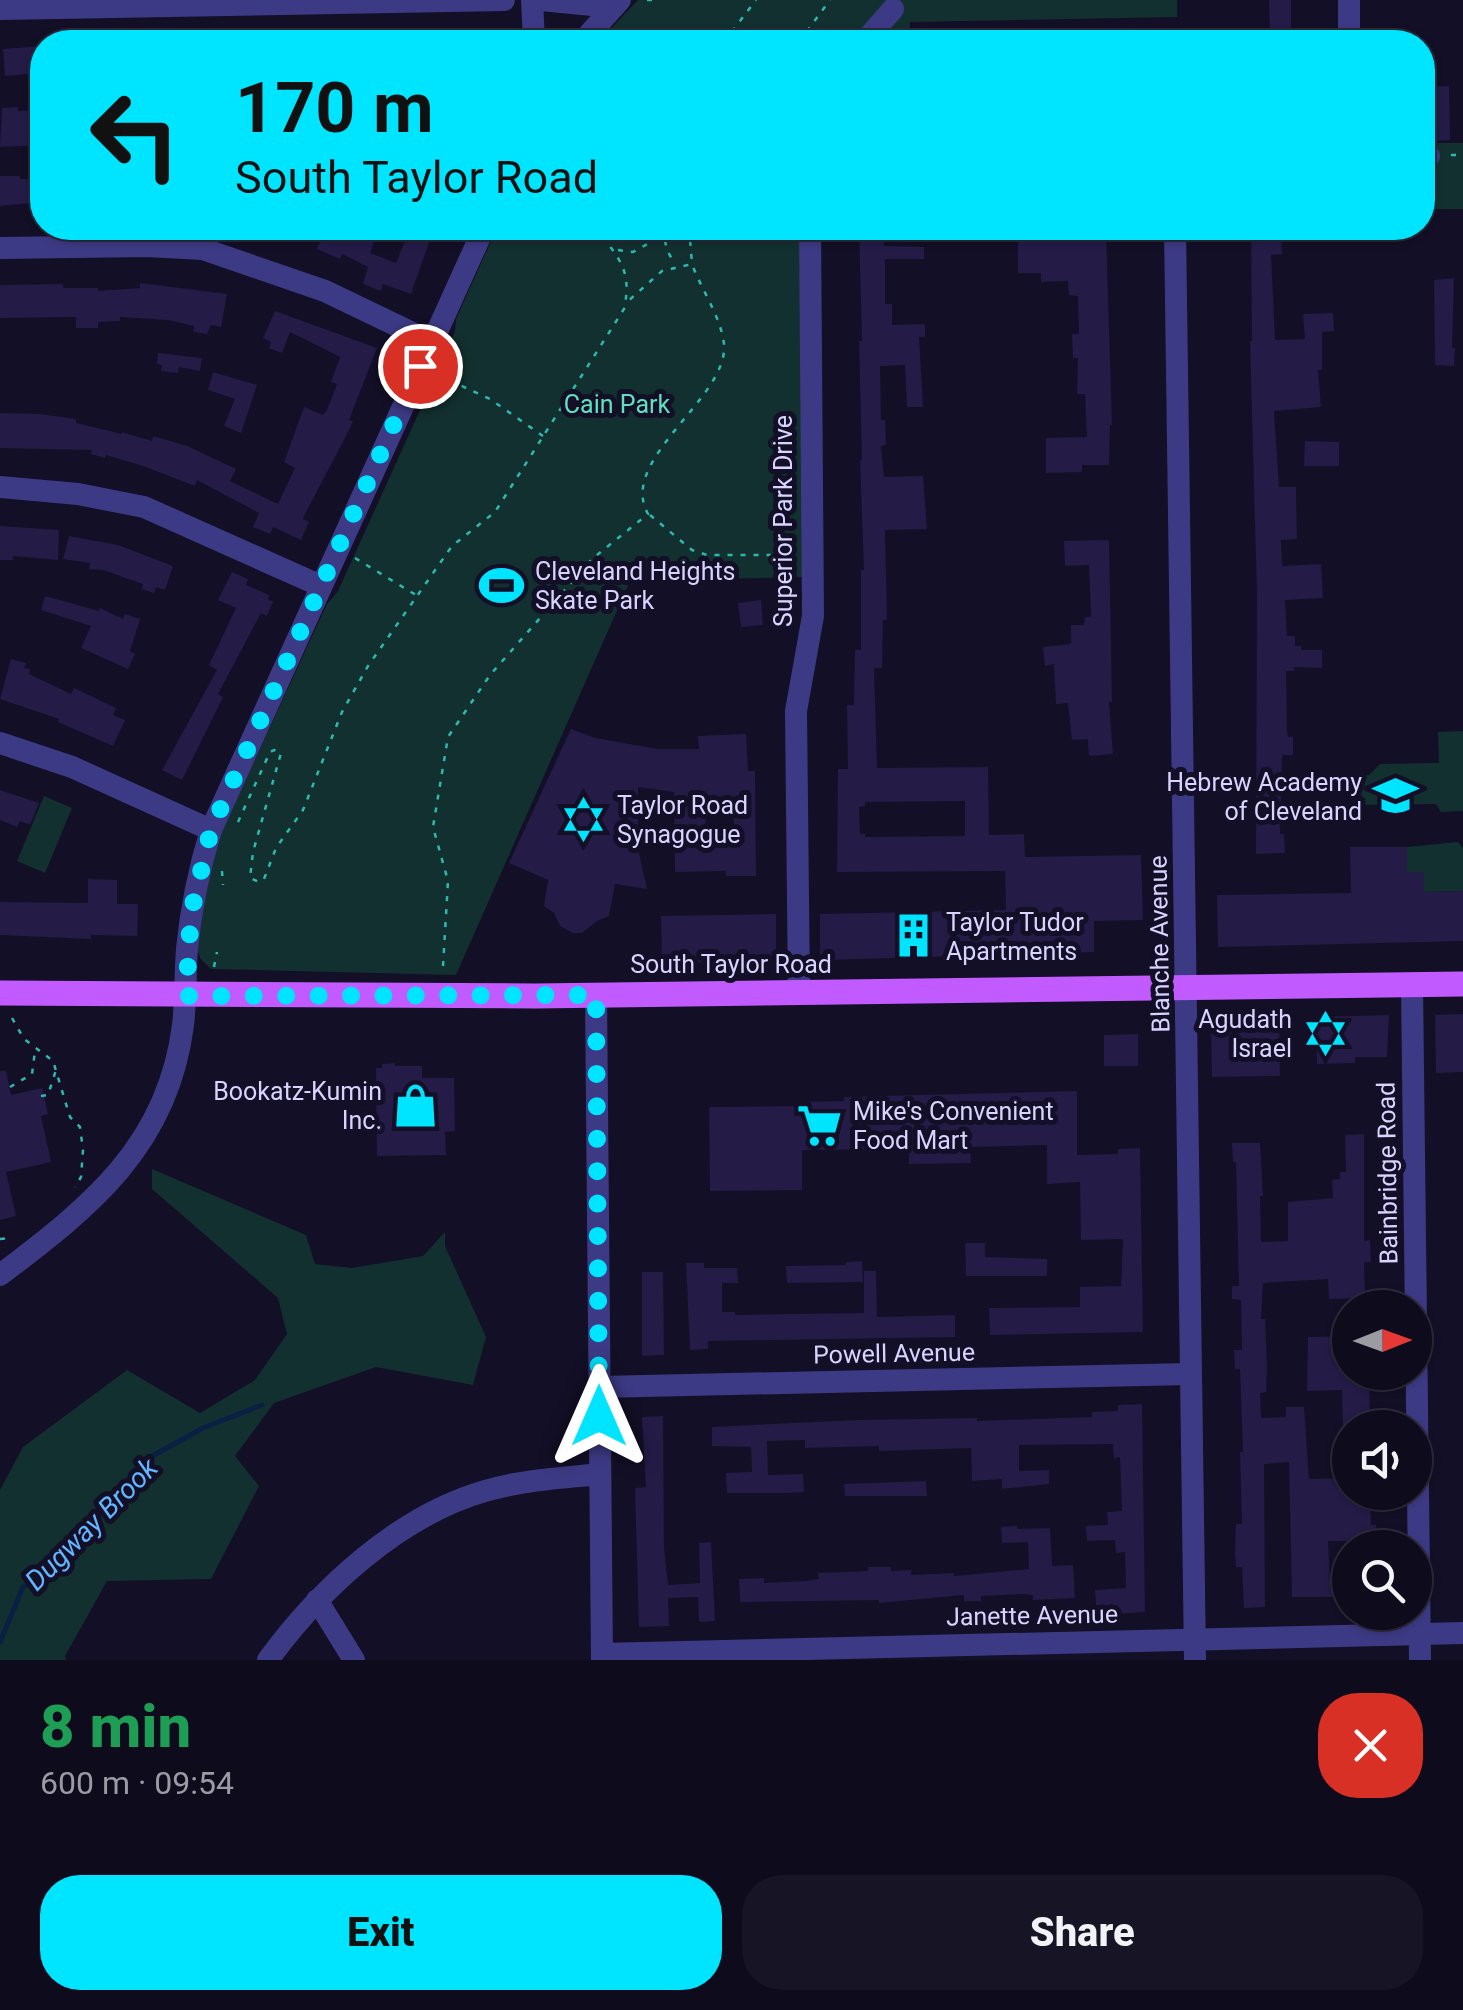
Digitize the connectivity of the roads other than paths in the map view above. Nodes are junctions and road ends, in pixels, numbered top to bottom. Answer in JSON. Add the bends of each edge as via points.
{"nodes":[{"id":1,"x":504,"y":0,"type":"edge"},
{"id":2,"x":532,"y":0,"type":"edge"},
{"id":3,"x":542,"y":0,"type":"edge"},
{"id":4,"x":1349,"y":0,"type":"edge"},
{"id":5,"x":261,"y":2,"type":"edge"},
{"id":6,"x":617,"y":4,"type":"edge"},
{"id":7,"x":12,"y":6,"type":"edge"},
{"id":8,"x":893,"y":9,"type":"dead end"},
{"id":9,"x":533,"y":30,"type":"edge"},
{"id":10,"x":593,"y":30,"type":"edge"},
{"id":11,"x":875,"y":30,"type":"edge"},
{"id":12,"x":1350,"y":30,"type":"edge"},
{"id":13,"x":479,"y":240,"type":"edge"},
{"id":14,"x":810,"y":240,"type":"edge"},
{"id":15,"x":1175,"y":240,"type":"edge"},
{"id":16,"x":0,"y":248,"type":"edge"},
{"id":17,"x":432,"y":342,"type":"junction"},
{"id":18,"x":0,"y":487,"type":"edge"},
{"id":19,"x":321,"y":586,"type":"junction"},
{"id":20,"x":0,"y":743,"type":"edge"},
{"id":21,"x":221,"y":831,"type":"junction"},
{"id":22,"x":1463,"y":984,"type":"edge"},
{"id":23,"x":1412,"y":985,"type":"junction"},
{"id":24,"x":1186,"y":989,"type":"junction"},
{"id":25,"x":0,"y":993,"type":"edge"},
{"id":26,"x":799,"y":993,"type":"junction"},
{"id":27,"x":596,"y":995,"type":"junction"},
{"id":28,"x":186,"y":996,"type":"junction"},
{"id":29,"x":0,"y":1275,"type":"edge"},
{"id":30,"x":1190,"y":1374,"type":"junction"},
{"id":31,"x":599,"y":1387,"type":"junction"},
{"id":32,"x":600,"y":1474,"type":"junction"},
{"id":33,"x":317,"y":1600,"type":"junction"},
{"id":34,"x":1463,"y":1633,"type":"edge"},
{"id":35,"x":1420,"y":1634,"type":"junction"},
{"id":36,"x":1194,"y":1650,"type":"edge"},
{"id":37,"x":898,"y":1652,"type":"edge"},
{"id":38,"x":602,"y":1657,"type":"edge"},
{"id":39,"x":268,"y":1660,"type":"edge"},
{"id":40,"x":354,"y":1660,"type":"edge"},
{"id":41,"x":1420,"y":1660,"type":"edge"}],
"edges":[{"from":1,"to":5,"type":"street"},
{"from":2,"to":9,"type":"street"},
{"from":3,"to":6,"type":"street"},
{"from":4,"to":12,"type":"street"},
{"from":5,"to":7,"type":"street"},
{"from":6,"to":10,"type":"street"},
{"from":8,"to":11,"type":"street"},
{"from":13,"to":17,"type":"street"},
{"from":14,"to":26,"type":"street","name":"Superior Park Drive","via":[[814,616],[796,712]]},
{"from":15,"to":24,"type":"street","name":"Blanche Avenue"},
{"from":16,"to":17,"type":"street","via":[[203,249],[324,291]]},
{"from":17,"to":19,"type":"street"},
{"from":18,"to":19,"type":"street","via":[[144,507]]},
{"from":19,"to":21,"type":"street"},
{"from":20,"to":21,"type":"street"},
{"from":21,"to":28,"type":"street","via":[[191,913]]},
{"from":22,"to":23,"type":"main road","name":"South Taylor Road"},
{"from":23,"to":24,"type":"main road","name":"South Taylor Road"},
{"from":23,"to":35,"type":"street","name":"Bainbridge Road"},
{"from":24,"to":26,"type":"main road","name":"South Taylor Road"},
{"from":24,"to":30,"type":"street","name":"Blanche Avenue"},
{"from":25,"to":28,"type":"main road","name":"South Taylor Road"},
{"from":26,"to":27,"type":"main road","name":"South Taylor Road"},
{"from":27,"to":28,"type":"main road","name":"South Taylor Road"},
{"from":27,"to":31,"type":"street"},
{"from":28,"to":29,"type":"street","via":[[169,1081],[139,1147],[103,1192]]},
{"from":30,"to":31,"type":"street","name":"Powell Avenue"},
{"from":30,"to":36,"type":"street","name":"Blanche Avenue"},
{"from":31,"to":32,"type":"street"},
{"from":32,"to":33,"type":"street","via":[[483,1491],[418,1520]]},
{"from":32,"to":38,"type":"street"},
{"from":33,"to":39,"type":"street"},
{"from":33,"to":40,"type":"street"},
{"from":34,"to":35,"type":"street","name":"Janette Avenue"},
{"from":35,"to":36,"type":"street","name":"Janette Avenue"},
{"from":35,"to":41,"type":"street","name":"Bainbridge Road"},
{"from":36,"to":37,"type":"street","name":"Janette Avenue"},
{"from":37,"to":38,"type":"street","name":"Janette Avenue"}]}
